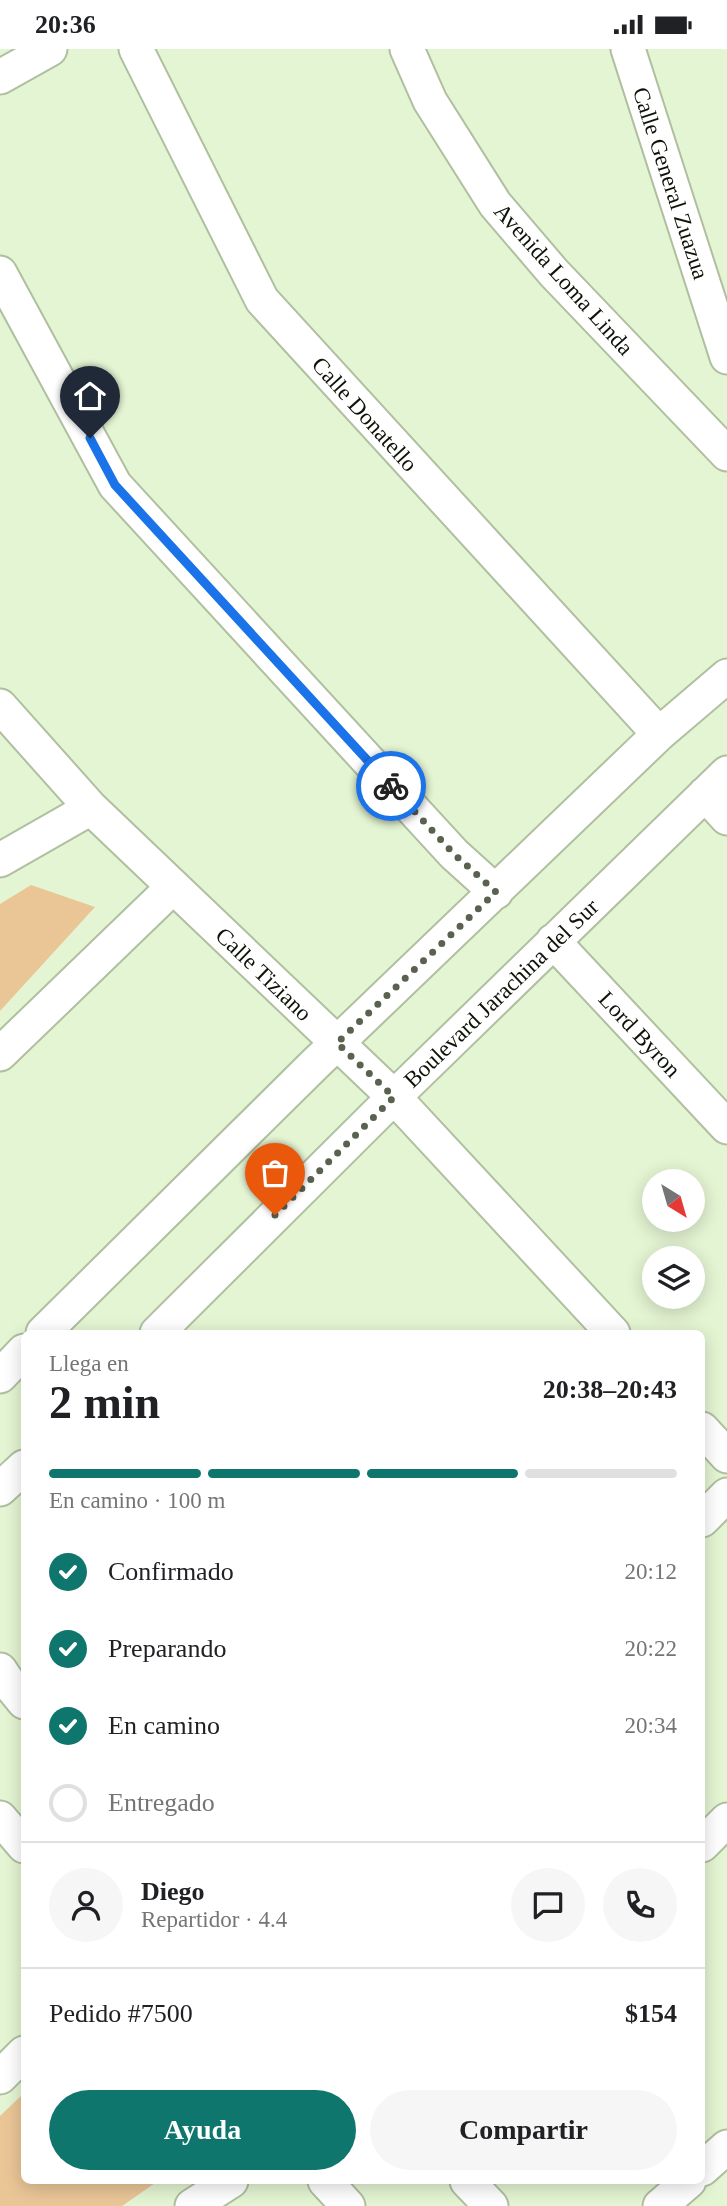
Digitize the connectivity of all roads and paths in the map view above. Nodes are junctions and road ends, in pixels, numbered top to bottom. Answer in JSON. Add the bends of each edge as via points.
{"nodes":[{"id":1,"x":50,"y":49,"type":"edge"},
{"id":2,"x":135,"y":49,"type":"edge"},
{"id":3,"x":407,"y":49,"type":"edge"},
{"id":4,"x":628,"y":49,"type":"edge"},
{"id":5,"x":0,"y":77,"type":"edge"},
{"id":6,"x":0,"y":273,"type":"edge"},
{"id":7,"x":727,"y":357,"type":"edge"},
{"id":8,"x":727,"y":454,"type":"edge"},
{"id":9,"x":727,"y":676,"type":"edge"},
{"id":10,"x":0,"y":706,"type":"edge"},
{"id":11,"x":659,"y":734,"type":"junction"},
{"id":12,"x":720,"y":795,"type":"edge"},
{"id":13,"x":91,"y":808,"type":"junction"},
{"id":14,"x":0,"y":860,"type":"edge"},
{"id":15,"x":173,"y":887,"type":"junction"},
{"id":16,"x":496,"y":892,"type":"junction"},
{"id":17,"x":553,"y":941,"type":"junction"},
{"id":18,"x":337,"y":1043,"type":"junction"},
{"id":19,"x":0,"y":1054,"type":"edge"},
{"id":20,"x":394,"y":1097,"type":"junction"},
{"id":21,"x":727,"y":1128,"type":"edge"},
{"id":22,"x":599,"y":1329,"type":"edge"},
{"id":23,"x":46,"y":1330,"type":"edge"},
{"id":24,"x":160,"y":1330,"type":"edge"},
{"id":25,"x":21,"y":1354,"type":"edge"},
{"id":26,"x":0,"y":1376,"type":"edge"},
{"id":27,"x":705,"y":1432,"type":"edge"},
{"id":28,"x":727,"y":1456,"type":"edge"},
{"id":29,"x":21,"y":1470,"type":"edge"},
{"id":30,"x":0,"y":1489,"type":"edge"},
{"id":31,"x":727,"y":1496,"type":"edge"},
{"id":32,"x":705,"y":1517,"type":"edge"},
{"id":33,"x":0,"y":1670,"type":"edge"},
{"id":34,"x":21,"y":1699,"type":"edge"},
{"id":35,"x":0,"y":1818,"type":"edge"},
{"id":36,"x":727,"y":1821,"type":"edge"},
{"id":37,"x":21,"y":1842,"type":"edge"},
{"id":38,"x":705,"y":1842,"type":"edge"},
{"id":39,"x":21,"y":2056,"type":"edge"},
{"id":40,"x":0,"y":2077,"type":"edge"},
{"id":41,"x":727,"y":2147,"type":"edge"},
{"id":42,"x":705,"y":2166,"type":"edge"},
{"id":43,"x":227,"y":2184,"type":"edge"},
{"id":44,"x":470,"y":2184,"type":"edge"},
{"id":45,"x":686,"y":2184,"type":"edge"},
{"id":46,"x":192,"y":2206,"type":"edge"},
{"id":47,"x":491,"y":2206,"type":"edge"},
{"id":48,"x":660,"y":2206,"type":"edge"}],
"edges":[{"from":1,"to":5,"type":"street"},
{"from":2,"to":11,"type":"street","name":"Calle Donatello","via":[[262,300]]},
{"from":3,"to":8,"type":"street","name":"Avenida Loma Linda","via":[[430,101],[495,204],[554,273]]},
{"from":4,"to":7,"type":"street","name":"Calle General Zuazua"},
{"from":6,"to":16,"type":"street","via":[[115,485],[454,854]]},
{"from":9,"to":11,"type":"street"},
{"from":10,"to":13,"type":"street","name":"Calle Tiziano"},
{"from":11,"to":16,"type":"street"},
{"from":12,"to":17,"type":"street","name":"Boulevard Jarachina del Sur"},
{"from":13,"to":14,"type":"street"},
{"from":13,"to":15,"type":"street","name":"Calle Tiziano"},
{"from":15,"to":18,"type":"street","name":"Calle Tiziano"},
{"from":15,"to":19,"type":"street"},
{"from":16,"to":18,"type":"street"},
{"from":17,"to":20,"type":"street","name":"Boulevard Jarachina del Sur"},
{"from":17,"to":21,"type":"street","name":"Lord Byron"},
{"from":18,"to":20,"type":"street","name":"Calle Tiziano"},
{"from":18,"to":23,"type":"street"},
{"from":20,"to":22,"type":"street","name":"Calle Tiziano"},
{"from":20,"to":24,"type":"street","name":"Boulevard Jarachina del Sur"},
{"from":25,"to":26,"type":"street"},
{"from":27,"to":28,"type":"street"},
{"from":29,"to":30,"type":"street"},
{"from":31,"to":32,"type":"street"},
{"from":33,"to":34,"type":"street"},
{"from":35,"to":37,"type":"street"},
{"from":36,"to":38,"type":"street"},
{"from":39,"to":40,"type":"street"},
{"from":41,"to":42,"type":"street"},
{"from":43,"to":46,"type":"street"},
{"from":44,"to":47,"type":"street"},
{"from":45,"to":48,"type":"street"}]}
